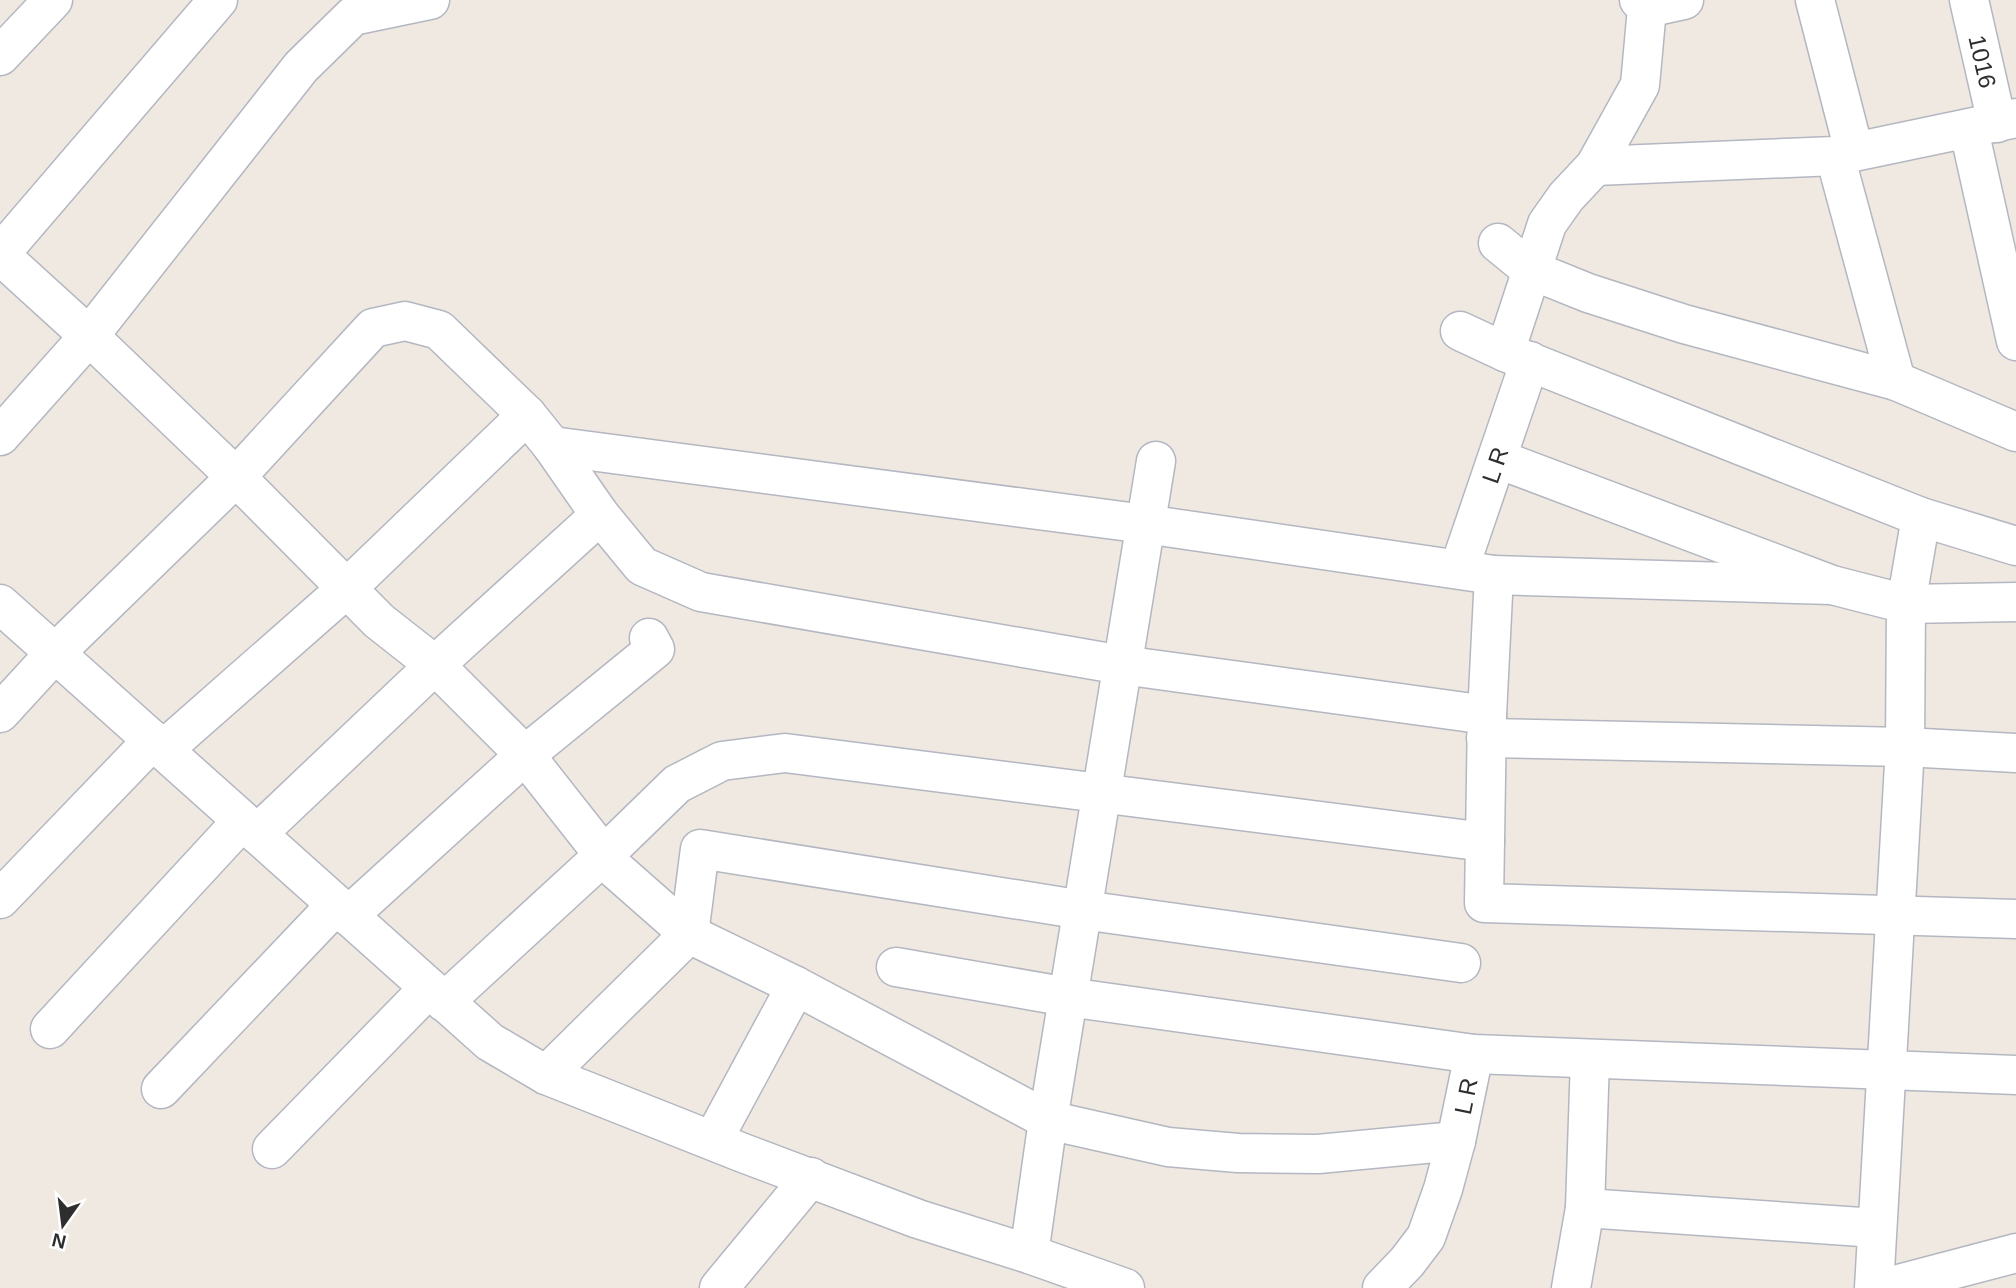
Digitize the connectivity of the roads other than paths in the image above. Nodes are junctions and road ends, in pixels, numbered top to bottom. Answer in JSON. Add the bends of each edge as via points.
{"nodes":[{"id":1,"x":53,"y":0,"type":"edge"},
{"id":2,"x":218,"y":0,"type":"edge"},
{"id":3,"x":430,"y":0,"type":"edge"},
{"id":4,"x":1684,"y":0,"type":"edge"},
{"id":5,"x":1815,"y":0,"type":"edge"},
{"id":6,"x":1969,"y":0,"type":"edge"},
{"id":7,"x":1643,"y":4,"type":"edge"},
{"id":8,"x":348,"y":8,"type":"edge"},
{"id":9,"x":0,"y":56,"type":"edge"},
{"id":10,"x":1994,"y":124,"type":"edge"},
{"id":11,"x":1844,"y":153,"type":"junction"},
{"id":12,"x":1595,"y":166,"type":"junction"},
{"id":13,"x":1498,"y":243,"type":"dead end"},
{"id":14,"x":0,"y":254,"type":"edge"},
{"id":15,"x":1531,"y":271,"type":"junction"},
{"id":16,"x":1460,"y":331,"type":"dead end"},
{"id":17,"x":89,"y":336,"type":"junction"},
{"id":18,"x":2016,"y":341,"type":"edge"},
{"id":19,"x":1518,"y":356,"type":"junction"},
{"id":20,"x":1896,"y":381,"type":"junction"},
{"id":21,"x":527,"y":415,"type":"junction"},
{"id":22,"x":2016,"y":432,"type":"edge"},
{"id":23,"x":0,"y":436,"type":"edge"},
{"id":24,"x":552,"y":446,"type":"junction"},
{"id":25,"x":1498,"y":459,"type":"junction"},
{"id":26,"x":1156,"y":461,"type":"dead end"},
{"id":27,"x":236,"y":477,"type":"junction"},
{"id":28,"x":600,"y":515,"type":"junction"},
{"id":29,"x":1921,"y":517,"type":"junction"},
{"id":30,"x":1145,"y":524,"type":"junction"},
{"id":31,"x":2016,"y":546,"type":"edge"},
{"id":32,"x":1477,"y":572,"type":"junction"},
{"id":33,"x":1832,"y":585,"type":"junction"},
{"id":34,"x":346,"y":589,"type":"junction"},
{"id":35,"x":2016,"y":602,"type":"edge"},
{"id":36,"x":0,"y":604,"type":"edge"},
{"id":37,"x":1906,"y":604,"type":"junction"},
{"id":38,"x":649,"y":638,"type":"dead end"},
{"id":39,"x":55,"y":653,"type":"junction"},
{"id":40,"x":435,"y":665,"type":"junction"},
{"id":41,"x":1122,"y":665,"type":"junction"},
{"id":42,"x":0,"y":713,"type":"edge"},
{"id":43,"x":1487,"y":726,"type":"junction"},
{"id":44,"x":158,"y":745,"type":"junction"},
{"id":45,"x":1905,"y":747,"type":"junction"},
{"id":46,"x":2016,"y":752,"type":"edge"},
{"id":47,"x":525,"y":755,"type":"junction"},
{"id":48,"x":1101,"y":794,"type":"junction"},
{"id":49,"x":250,"y":827,"type":"junction"},
{"id":50,"x":1485,"y":842,"type":"junction"},
{"id":51,"x":604,"y":855,"type":"junction"},
{"id":52,"x":0,"y":898,"type":"edge"},
{"id":53,"x":342,"y":910,"type":"junction"},
{"id":54,"x":1083,"y":910,"type":"junction"},
{"id":55,"x":1895,"y":914,"type":"junction"},
{"id":56,"x":2016,"y":919,"type":"edge"},
{"id":57,"x":689,"y":934,"type":"junction"},
{"id":58,"x":1461,"y":963,"type":"dead end"},
{"id":59,"x":895,"y":967,"type":"dead end"},
{"id":60,"x":796,"y":986,"type":"junction"},
{"id":61,"x":436,"y":995,"type":"junction"},
{"id":62,"x":1068,"y":997,"type":"junction"},
{"id":63,"x":50,"y":1029,"type":"dead end"},
{"id":64,"x":1474,"y":1054,"type":"junction"},
{"id":65,"x":1590,"y":1059,"type":"junction"},
{"id":66,"x":1885,"y":1070,"type":"junction"},
{"id":67,"x":546,"y":1074,"type":"junction"},
{"id":68,"x":2016,"y":1075,"type":"edge"},
{"id":69,"x":160,"y":1088,"type":"dead end"},
{"id":70,"x":1048,"y":1120,"type":"junction"},
{"id":71,"x":713,"y":1140,"type":"junction"},
{"id":72,"x":1456,"y":1141,"type":"junction"},
{"id":73,"x":272,"y":1149,"type":"dead end"},
{"id":74,"x":811,"y":1177,"type":"junction"},
{"id":75,"x":1585,"y":1208,"type":"junction"},
{"id":76,"x":1876,"y":1228,"type":"junction"},
{"id":77,"x":2016,"y":1253,"type":"edge"},
{"id":78,"x":1039,"y":1268,"type":"edge"},
{"id":79,"x":719,"y":1288,"type":"edge"},
{"id":80,"x":1125,"y":1288,"type":"edge"},
{"id":81,"x":1382,"y":1288,"type":"edge"},
{"id":82,"x":1571,"y":1288,"type":"edge"},
{"id":83,"x":1874,"y":1288,"type":"edge"},
{"id":84,"x":1883,"y":1288,"type":"edge"}],
"edges":[{"from":1,"to":9,"type":"street"},
{"from":2,"to":14,"type":"street"},
{"from":3,"to":8,"type":"street"},
{"from":4,"to":7,"type":"street"},
{"from":5,"to":11,"type":"street"},
{"from":6,"to":10,"type":"street","name":"1016"},
{"from":7,"to":12,"type":"street","name":"L R","via":[[1640,85]]},
{"from":8,"to":17,"type":"street"},
{"from":10,"to":11,"type":"street"},
{"from":10,"to":18,"type":"street","name":"1016"},
{"from":11,"to":12,"type":"street"},
{"from":11,"to":20,"type":"street"},
{"from":12,"to":15,"type":"street","name":"L R","via":[[1547,224]]},
{"from":13,"to":15,"type":"street"},
{"from":14,"to":17,"type":"street"},
{"from":15,"to":19,"type":"street","name":"L R"},
{"from":15,"to":20,"type":"street","via":[[1684,324]]},
{"from":16,"to":19,"type":"street"},
{"from":17,"to":23,"type":"street"},
{"from":17,"to":27,"type":"street"},
{"from":19,"to":25,"type":"street","name":"L R"},
{"from":19,"to":29,"type":"street"},
{"from":20,"to":22,"type":"street"},
{"from":21,"to":24,"type":"street"},
{"from":21,"to":27,"type":"street","via":[[439,330],[405,321],[373,328]]},
{"from":21,"to":34,"type":"street"},
{"from":24,"to":28,"type":"street"},
{"from":24,"to":30,"type":"street"},
{"from":25,"to":32,"type":"street","name":"L R"},
{"from":25,"to":33,"type":"street"},
{"from":26,"to":30,"type":"street"},
{"from":27,"to":34,"type":"street"},
{"from":27,"to":39,"type":"street"},
{"from":28,"to":40,"type":"street"},
{"from":28,"to":41,"type":"street","via":[[642,566],[701,592]]},
{"from":29,"to":31,"type":"street"},
{"from":29,"to":37,"type":"street"},
{"from":30,"to":32,"type":"street"},
{"from":30,"to":41,"type":"street"},
{"from":32,"to":33,"type":"street"},
{"from":32,"to":43,"type":"street","name":"L R"},
{"from":33,"to":37,"type":"street"},
{"from":34,"to":40,"type":"street"},
{"from":34,"to":44,"type":"street"},
{"from":35,"to":37,"type":"street"},
{"from":36,"to":39,"type":"street"},
{"from":37,"to":45,"type":"street"},
{"from":38,"to":47,"type":"street","via":[[655,649]]},
{"from":39,"to":42,"type":"street"},
{"from":39,"to":44,"type":"street"},
{"from":40,"to":47,"type":"street"},
{"from":40,"to":49,"type":"street"},
{"from":41,"to":43,"type":"street"},
{"from":41,"to":48,"type":"street"},
{"from":43,"to":45,"type":"street"},
{"from":43,"to":50,"type":"street","name":"L R"},
{"from":44,"to":49,"type":"street"},
{"from":44,"to":52,"type":"street"},
{"from":45,"to":46,"type":"street"},
{"from":45,"to":55,"type":"street"},
{"from":47,"to":51,"type":"street"},
{"from":47,"to":53,"type":"street"},
{"from":48,"to":50,"type":"street"},
{"from":48,"to":51,"type":"street","via":[[785,753],[722,761],[677,784]]},
{"from":48,"to":54,"type":"street"},
{"from":49,"to":53,"type":"street"},
{"from":49,"to":63,"type":"street"},
{"from":50,"to":55,"type":"street","name":"L R","via":[[1483,903]]},
{"from":51,"to":57,"type":"street"},
{"from":51,"to":61,"type":"street"},
{"from":53,"to":61,"type":"street"},
{"from":53,"to":69,"type":"street"},
{"from":54,"to":57,"type":"street","via":[[700,849]]},
{"from":54,"to":58,"type":"street"},
{"from":54,"to":62,"type":"street"},
{"from":55,"to":56,"type":"street"},
{"from":55,"to":66,"type":"street"},
{"from":57,"to":60,"type":"street"},
{"from":57,"to":67,"type":"street"},
{"from":59,"to":62,"type":"street"},
{"from":60,"to":70,"type":"street"},
{"from":60,"to":71,"type":"street"},
{"from":61,"to":67,"type":"street","via":[[490,1042]]},
{"from":61,"to":73,"type":"street"},
{"from":62,"to":64,"type":"street"},
{"from":62,"to":70,"type":"street"},
{"from":64,"to":65,"type":"street"},
{"from":64,"to":72,"type":"street","name":"L R"},
{"from":65,"to":66,"type":"street"},
{"from":65,"to":75,"type":"street"},
{"from":66,"to":68,"type":"street"},
{"from":66,"to":76,"type":"street"},
{"from":67,"to":71,"type":"street"},
{"from":70,"to":72,"type":"street","via":[[1168,1147],[1238,1153],[1318,1154]]},
{"from":70,"to":78,"type":"street"},
{"from":71,"to":74,"type":"street"},
{"from":72,"to":81,"type":"street","name":"L R","via":[[1426,1237]]},
{"from":74,"to":78,"type":"street"},
{"from":74,"to":79,"type":"street"},
{"from":75,"to":76,"type":"street"},
{"from":75,"to":82,"type":"street"},
{"from":76,"to":83,"type":"street"},
{"from":77,"to":84,"type":"street"},
{"from":78,"to":80,"type":"street"}]}
